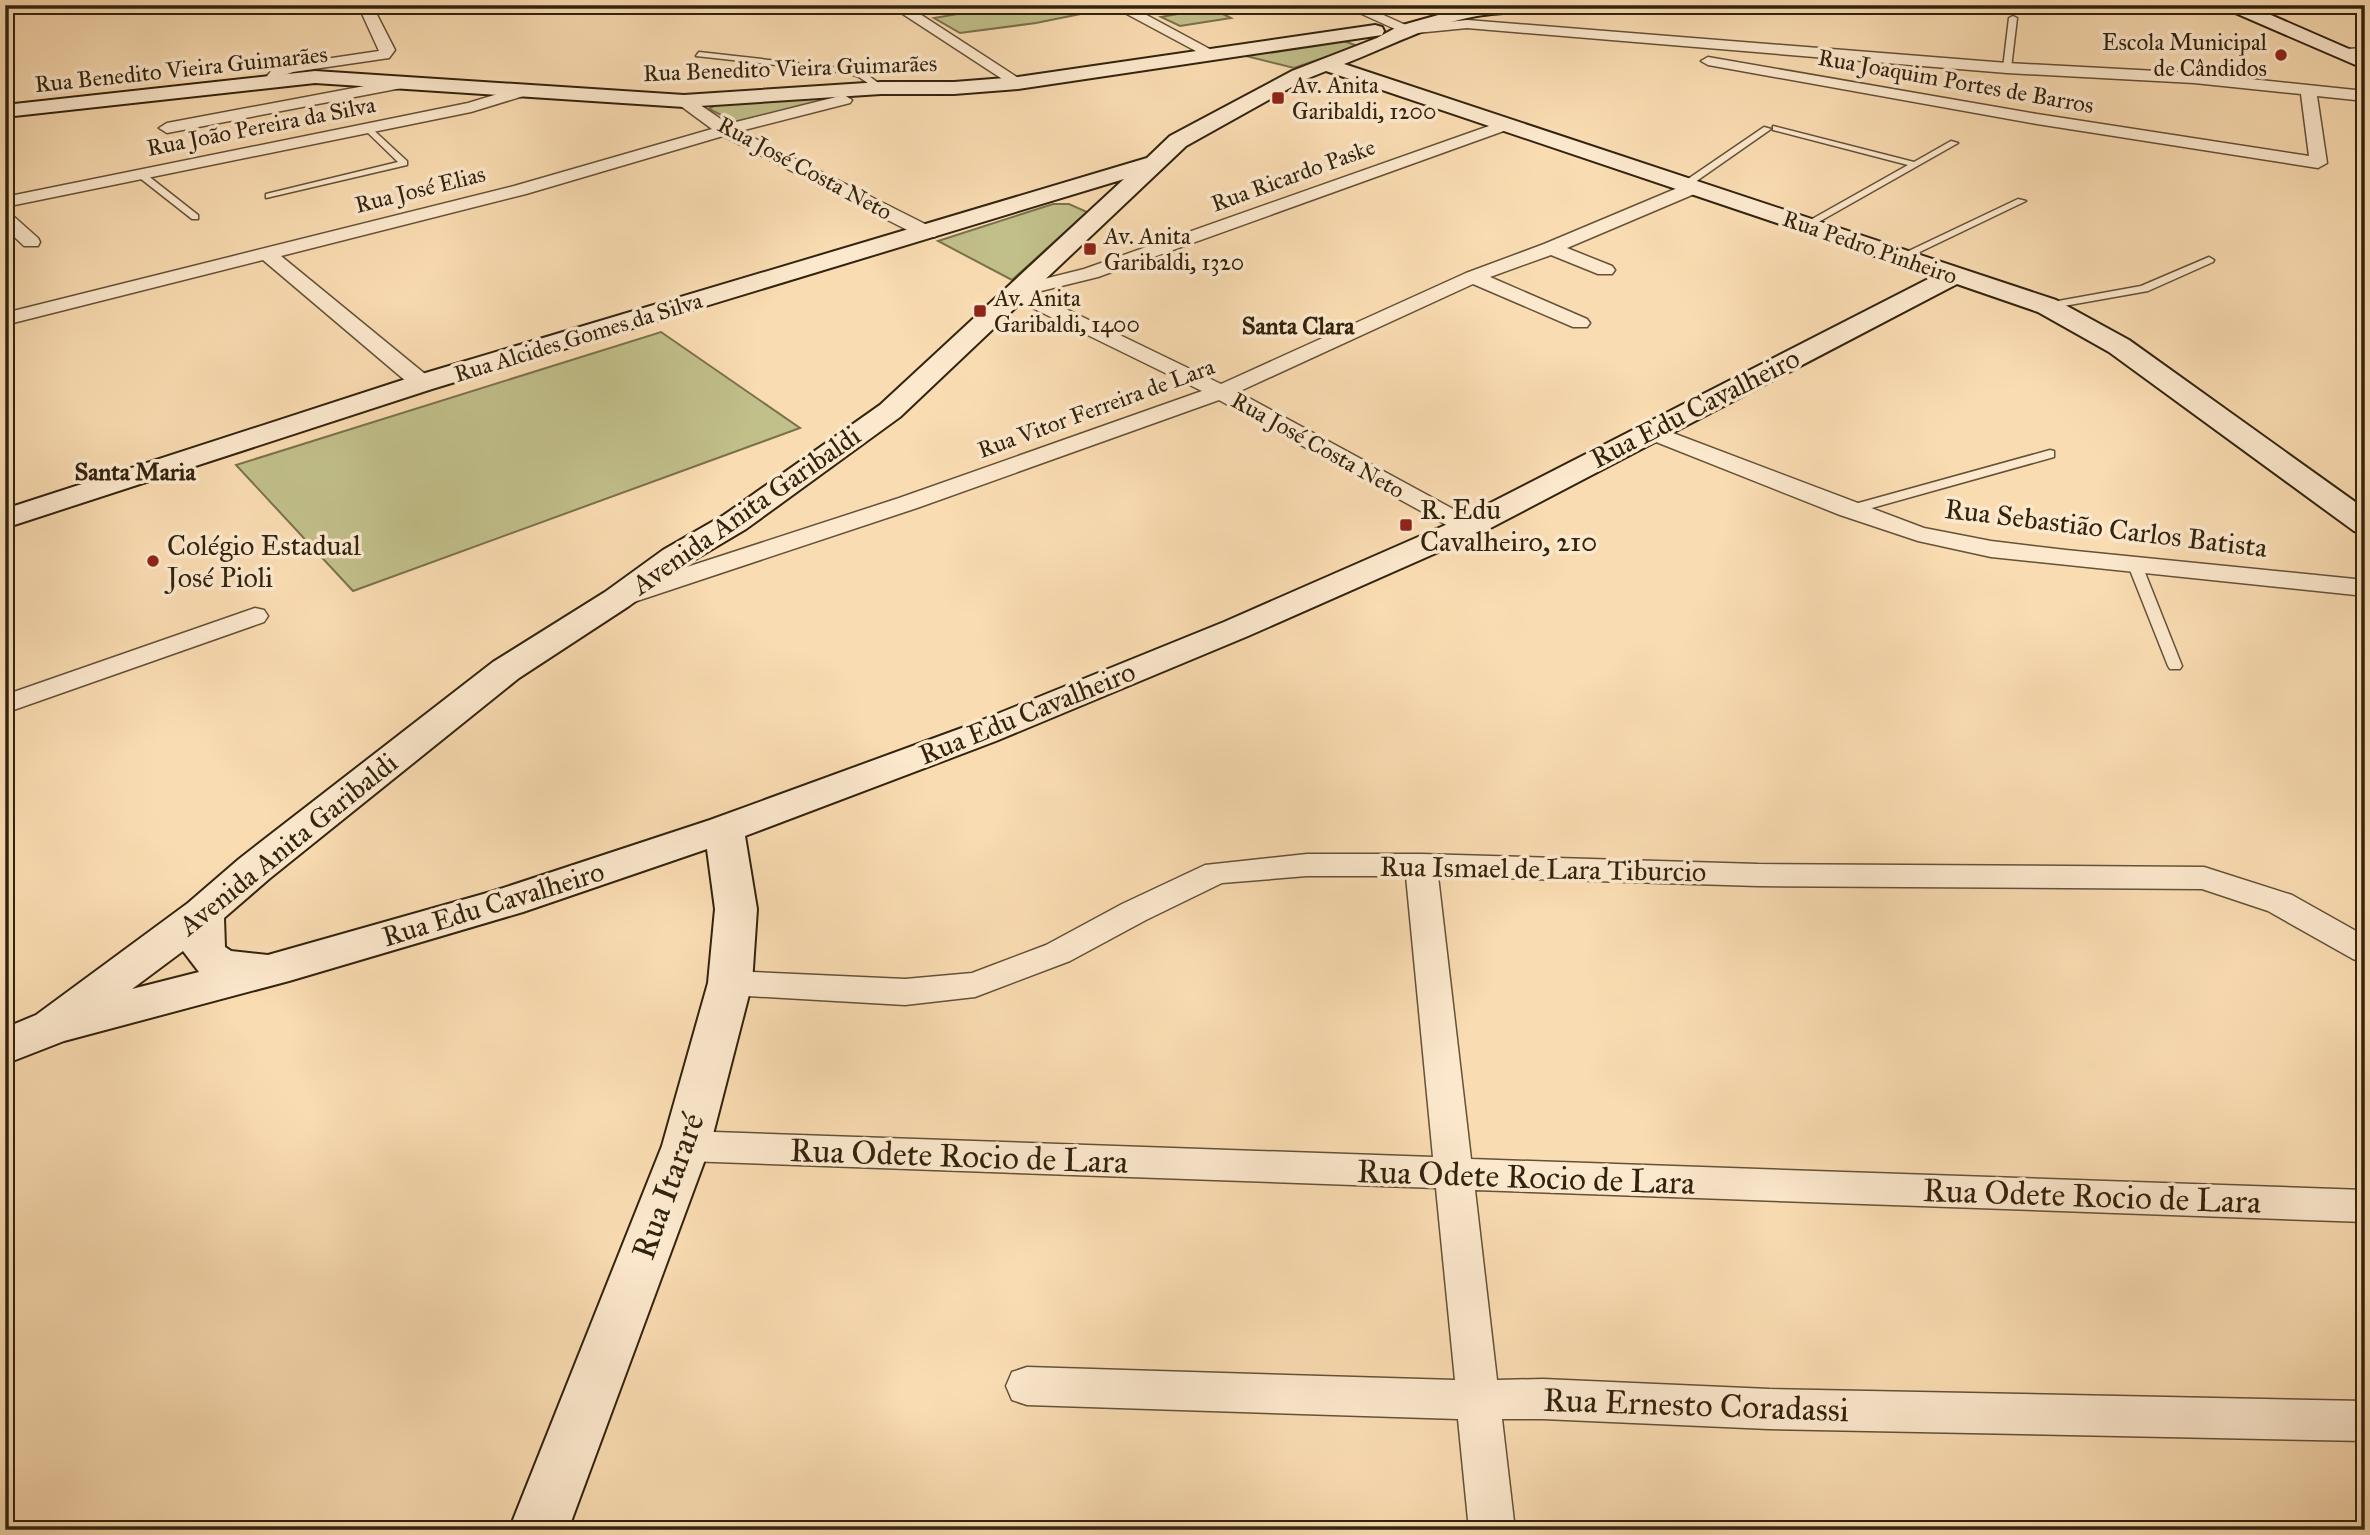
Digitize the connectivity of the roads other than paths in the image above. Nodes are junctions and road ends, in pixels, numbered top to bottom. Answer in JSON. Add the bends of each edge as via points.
{"nodes":[{"id":1,"x":365,"y":5,"type":"edge"},
{"id":2,"x":947,"y":5,"type":"edge"},
{"id":3,"x":1117,"y":5,"type":"edge"},
{"id":4,"x":1349,"y":5,"type":"edge"},
{"id":5,"x":1563,"y":5,"type":"edge"},
{"id":6,"x":2232,"y":5,"type":"edge"},
{"id":7,"x":901,"y":8,"type":"edge"},
{"id":8,"x":1488,"y":8,"type":"edge"},
{"id":9,"x":2013,"y":18,"type":"dead end"},
{"id":10,"x":1514,"y":29,"type":"junction"},
{"id":11,"x":1406,"y":30,"type":"junction"},
{"id":12,"x":1335,"y":35,"type":"junction"},
{"id":13,"x":1366,"y":48,"type":"junction"},
{"id":14,"x":2365,"y":52,"type":"edge"},
{"id":15,"x":2345,"y":53,"type":"junction"},
{"id":16,"x":699,"y":54,"type":"dead end"},
{"id":17,"x":1212,"y":54,"type":"junction"},
{"id":18,"x":2365,"y":63,"type":"edge"},
{"id":19,"x":1326,"y":65,"type":"junction"},
{"id":20,"x":2007,"y":68,"type":"junction"},
{"id":21,"x":271,"y":81,"type":"junction"},
{"id":22,"x":407,"y":83,"type":"junction"},
{"id":23,"x":1018,"y":83,"type":"junction"},
{"id":24,"x":881,"y":88,"type":"junction"},
{"id":25,"x":2308,"y":89,"type":"junction"},
{"id":26,"x":524,"y":91,"type":"junction"},
{"id":27,"x":2365,"y":96,"type":"edge"},
{"id":28,"x":844,"y":100,"type":"dead end"},
{"id":29,"x":684,"y":101,"type":"junction"},
{"id":30,"x":5,"y":111,"type":"edge"},
{"id":31,"x":1506,"y":125,"type":"junction"},
{"id":32,"x":167,"y":128,"type":"dead end"},
{"id":33,"x":368,"y":128,"type":"junction"},
{"id":34,"x":725,"y":130,"type":"junction"},
{"id":35,"x":1954,"y":143,"type":"dead end"},
{"id":36,"x":1153,"y":164,"type":"junction"},
{"id":37,"x":1913,"y":164,"type":"junction"},
{"id":38,"x":139,"y":173,"type":"junction"},
{"id":39,"x":1689,"y":186,"type":"junction"},
{"id":40,"x":1055,"y":193,"type":"junction"},
{"id":41,"x":270,"y":196,"type":"dead end"},
{"id":42,"x":2021,"y":201,"type":"dead end"},
{"id":43,"x":5,"y":202,"type":"edge"},
{"id":44,"x":1101,"y":213,"type":"junction"},
{"id":45,"x":195,"y":217,"type":"dead end"},
{"id":46,"x":5,"y":218,"type":"edge"},
{"id":47,"x":1808,"y":225,"type":"junction"},
{"id":48,"x":928,"y":233,"type":"junction"},
{"id":49,"x":31,"y":242,"type":"dead end"},
{"id":50,"x":1551,"y":248,"type":"junction"},
{"id":51,"x":266,"y":253,"type":"junction"},
{"id":52,"x":1899,"y":258,"type":"junction"},
{"id":53,"x":2209,"y":260,"type":"dead end"},
{"id":54,"x":1605,"y":270,"type":"dead end"},
{"id":55,"x":1954,"y":276,"type":"junction"},
{"id":56,"x":1473,"y":277,"type":"junction"},
{"id":57,"x":1015,"y":292,"type":"junction"},
{"id":58,"x":2048,"y":306,"type":"junction"},
{"id":59,"x":5,"y":319,"type":"edge"},
{"id":60,"x":1580,"y":323,"type":"dead end"},
{"id":61,"x":422,"y":383,"type":"junction"},
{"id":62,"x":1221,"y":392,"type":"junction"},
{"id":63,"x":1649,"y":431,"type":"junction"},
{"id":64,"x":2050,"y":454,"type":"dead end"},
{"id":65,"x":1849,"y":510,"type":"junction"},
{"id":66,"x":5,"y":519,"type":"edge"},
{"id":67,"x":735,"y":522,"type":"junction"},
{"id":68,"x":2365,"y":524,"type":"edge"},
{"id":69,"x":1468,"y":527,"type":"junction"},
{"id":70,"x":781,"y":546,"type":"junction"},
{"id":71,"x":2135,"y":565,"type":"junction"},
{"id":72,"x":2365,"y":588,"type":"edge"},
{"id":73,"x":617,"y":599,"type":"junction"},
{"id":74,"x":255,"y":616,"type":"dead end"},
{"id":75,"x":2175,"y":666,"type":"dead end"},
{"id":76,"x":5,"y":705,"type":"edge"},
{"id":77,"x":724,"y":830,"type":"junction"},
{"id":78,"x":1421,"y":865,"type":"junction"},
{"id":79,"x":203,"y":913,"type":"junction"},
{"id":80,"x":2365,"y":951,"type":"edge"},
{"id":81,"x":289,"y":965,"type":"junction"},
{"id":82,"x":730,"y":983,"type":"junction"},
{"id":83,"x":20,"y":1036,"type":"edge"},
{"id":84,"x":686,"y":1146,"type":"junction"},
{"id":85,"x":1456,"y":1175,"type":"junction"},
{"id":86,"x":2365,"y":1206,"type":"edge"},
{"id":87,"x":1027,"y":1386,"type":"dead end"},
{"id":88,"x":1479,"y":1400,"type":"junction"},
{"id":89,"x":2365,"y":1421,"type":"edge"},
{"id":90,"x":538,"y":1530,"type":"edge"},
{"id":91,"x":1492,"y":1530,"type":"edge"}],
"edges":[{"from":1,"to":21,"type":"street","via":[[388,50],[384,55],[290,68]]},
{"from":2,"to":7,"type":"lane"},
{"from":3,"to":17,"type":"street"},
{"from":4,"to":11,"type":"street"},
{"from":5,"to":8,"type":"street"},
{"from":6,"to":15,"type":"street"},
{"from":7,"to":23,"type":"street"},
{"from":8,"to":11,"type":"street","name":"Avenida Anita Garibaldi"},
{"from":9,"to":20,"type":"lane"},
{"from":10,"to":11,"type":"street","via":[[1467,24]]},
{"from":10,"to":20,"type":"street"},
{"from":10,"to":25,"type":"street","name":"Rua Joaquim Portes de Barros","via":[[2318,163]]},
{"from":11,"to":12,"type":"street","name":"Rua Benedito Vieira Guimarães"},
{"from":11,"to":13,"type":"street","name":"Avenida Anita Garibaldi"},
{"from":12,"to":13,"type":"street","via":[[1369,37],[1373,41]]},
{"from":12,"to":17,"type":"street","name":"Rua Benedito Vieira Guimarães"},
{"from":13,"to":19,"type":"street","name":"Avenida Anita Garibaldi"},
{"from":14,"to":15,"type":"street"},
{"from":15,"to":18,"type":"street"},
{"from":16,"to":24,"type":"lane","via":[[849,71]]},
{"from":17,"to":23,"type":"street","name":"Rua Benedito Vieira Guimarães"},
{"from":19,"to":31,"type":"street","name":"Rua Pedro Pinheiro"},
{"from":19,"to":36,"type":"street","name":"Avenida Anita Garibaldi","via":[[1178,141]]},
{"from":20,"to":25,"type":"street"},
{"from":21,"to":22,"type":"street","name":"Rua Benedito Vieira Guimarães","via":[[334,77]]},
{"from":21,"to":30,"type":"street","name":"Rua Benedito Vieira Guimarães"},
{"from":22,"to":26,"type":"street","name":"Rua Benedito Vieira Guimarães"},
{"from":22,"to":32,"type":"street"},
{"from":23,"to":24,"type":"street","name":"Rua Benedito Vieira Guimarães"},
{"from":24,"to":29,"type":"street","name":"Rua Benedito Vieira Guimarães"},
{"from":25,"to":27,"type":"street"},
{"from":26,"to":29,"type":"street","name":"Rua Benedito Vieira Guimarães"},
{"from":26,"to":33,"type":"street","name":"Rua João Pereira da Silva"},
{"from":28,"to":34,"type":"street","name":"Rua José Elias"},
{"from":29,"to":34,"type":"street","name":"Rua José Costa Neto"},
{"from":31,"to":39,"type":"street","name":"Rua Pedro Pinheiro"},
{"from":31,"to":57,"type":"street","name":"Rua Ricardo Paske","via":[[1091,273]]},
{"from":33,"to":38,"type":"street","name":"Rua João Pereira da Silva"},
{"from":33,"to":41,"type":"lane","via":[[404,163]]},
{"from":34,"to":48,"type":"street","name":"Rua José Costa Neto"},
{"from":34,"to":51,"type":"street","name":"Rua José Elias","via":[[520,190]]},
{"from":35,"to":37,"type":"lane"},
{"from":36,"to":40,"type":"street","name":"Rua Alcides Gomes da Silva"},
{"from":36,"to":44,"type":"street","name":"Avenida Anita Garibaldi"},
{"from":37,"to":39,"type":"lane","via":[[1771,128]]},
{"from":37,"to":47,"type":"lane"},
{"from":38,"to":43,"type":"street","name":"Rua João Pereira da Silva"},
{"from":38,"to":45,"type":"lane"},
{"from":39,"to":47,"type":"street","name":"Rua Pedro Pinheiro"},
{"from":39,"to":50,"type":"street","name":"Rua Vitor Ferreira de Lara"},
{"from":40,"to":44,"type":"street"},
{"from":40,"to":48,"type":"street","name":"Rua Alcides Gomes da Silva"},
{"from":42,"to":52,"type":"lane"},
{"from":44,"to":57,"type":"street","name":"Avenida Anita Garibaldi"},
{"from":46,"to":49,"type":"street"},
{"from":47,"to":52,"type":"street","name":"Rua Pedro Pinheiro"},
{"from":48,"to":61,"type":"street","name":"Rua Alcides Gomes da Silva"},
{"from":50,"to":54,"type":"street"},
{"from":50,"to":56,"type":"street","name":"Rua Vitor Ferreira de Lara"},
{"from":51,"to":59,"type":"street","name":"Rua José Elias"},
{"from":51,"to":61,"type":"street"},
{"from":52,"to":55,"type":"street","name":"Rua Pedro Pinheiro"},
{"from":53,"to":58,"type":"lane","via":[[2144,289]]},
{"from":55,"to":58,"type":"street","name":"Rua Pedro Pinheiro"},
{"from":55,"to":63,"type":"street","name":"Rua Edu Cavalheiro"},
{"from":56,"to":60,"type":"street"},
{"from":56,"to":62,"type":"street","name":"Rua Vitor Ferreira de Lara"},
{"from":57,"to":62,"type":"street","name":"Rua José Costa Neto"},
{"from":57,"to":67,"type":"street","name":"Avenida Anita Garibaldi","via":[[890,411]]},
{"from":58,"to":68,"type":"street","name":"Rua Pedro Pinheiro","via":[[2119,346]]},
{"from":61,"to":66,"type":"street","name":"Rua Alcides Gomes da Silva"},
{"from":62,"to":69,"type":"street","name":"Rua José Costa Neto"},
{"from":62,"to":70,"type":"street","name":"Rua Vitor Ferreira de Lara"},
{"from":63,"to":65,"type":"street","name":"Rua Sebastião Carlos Batista"},
{"from":63,"to":69,"type":"street","name":"Rua Edu Cavalheiro"},
{"from":64,"to":65,"type":"lane"},
{"from":65,"to":71,"type":"street","name":"Rua Sebastião Carlos Batista","via":[[1918,534],[1991,549]]},
{"from":67,"to":70,"type":"street","via":[[733,538],[738,542]]},
{"from":67,"to":73,"type":"street","name":"Avenida Anita Garibaldi"},
{"from":69,"to":77,"type":"street","name":"Rua Edu Cavalheiro","via":[[982,733]]},
{"from":70,"to":73,"type":"street","name":"Rua Vitor Ferreira de Lara"},
{"from":71,"to":72,"type":"street","name":"Rua Sebastião Carlos Batista"},
{"from":71,"to":75,"type":"lane"},
{"from":73,"to":79,"type":"street","name":"Avenida Anita Garibaldi","via":[[506,670]]},
{"from":74,"to":76,"type":"street"},
{"from":77,"to":81,"type":"street","name":"Rua Edu Cavalheiro","via":[[508,902]]},
{"from":77,"to":82,"type":"street","name":"Rua Itararé","via":[[736,909]]},
{"from":78,"to":80,"type":"street","name":"Rua Ismael de Lara Tiburcio","via":[[1758,875],[2204,878],[2280,903]]},
{"from":78,"to":82,"type":"street","name":"Rua Ismael de Lara Tiburcio","via":[[1307,865],[1216,873],[1058,953],[975,985],[905,992]]},
{"from":78,"to":85,"type":"street"},
{"from":79,"to":81,"type":"street","via":[[201,947],[213,961],[236,968]]},
{"from":79,"to":83,"type":"street","name":"Avenida Anita Garibaldi"},
{"from":81,"to":83,"type":"street","name":"Rua Edu Cavalheiro"},
{"from":82,"to":84,"type":"street","name":"Rua Itararé"},
{"from":84,"to":85,"type":"street","name":"Rua Odete Rocio de Lara"},
{"from":84,"to":90,"type":"street","name":"Rua Itararé"},
{"from":85,"to":86,"type":"street","name":"Rua Odete Rocio de Lara"},
{"from":85,"to":88,"type":"street"},
{"from":87,"to":88,"type":"street","name":"Rua Ernesto Coradassi"},
{"from":88,"to":89,"type":"street","name":"Rua Ernesto Coradassi"},
{"from":88,"to":91,"type":"street"}]}
